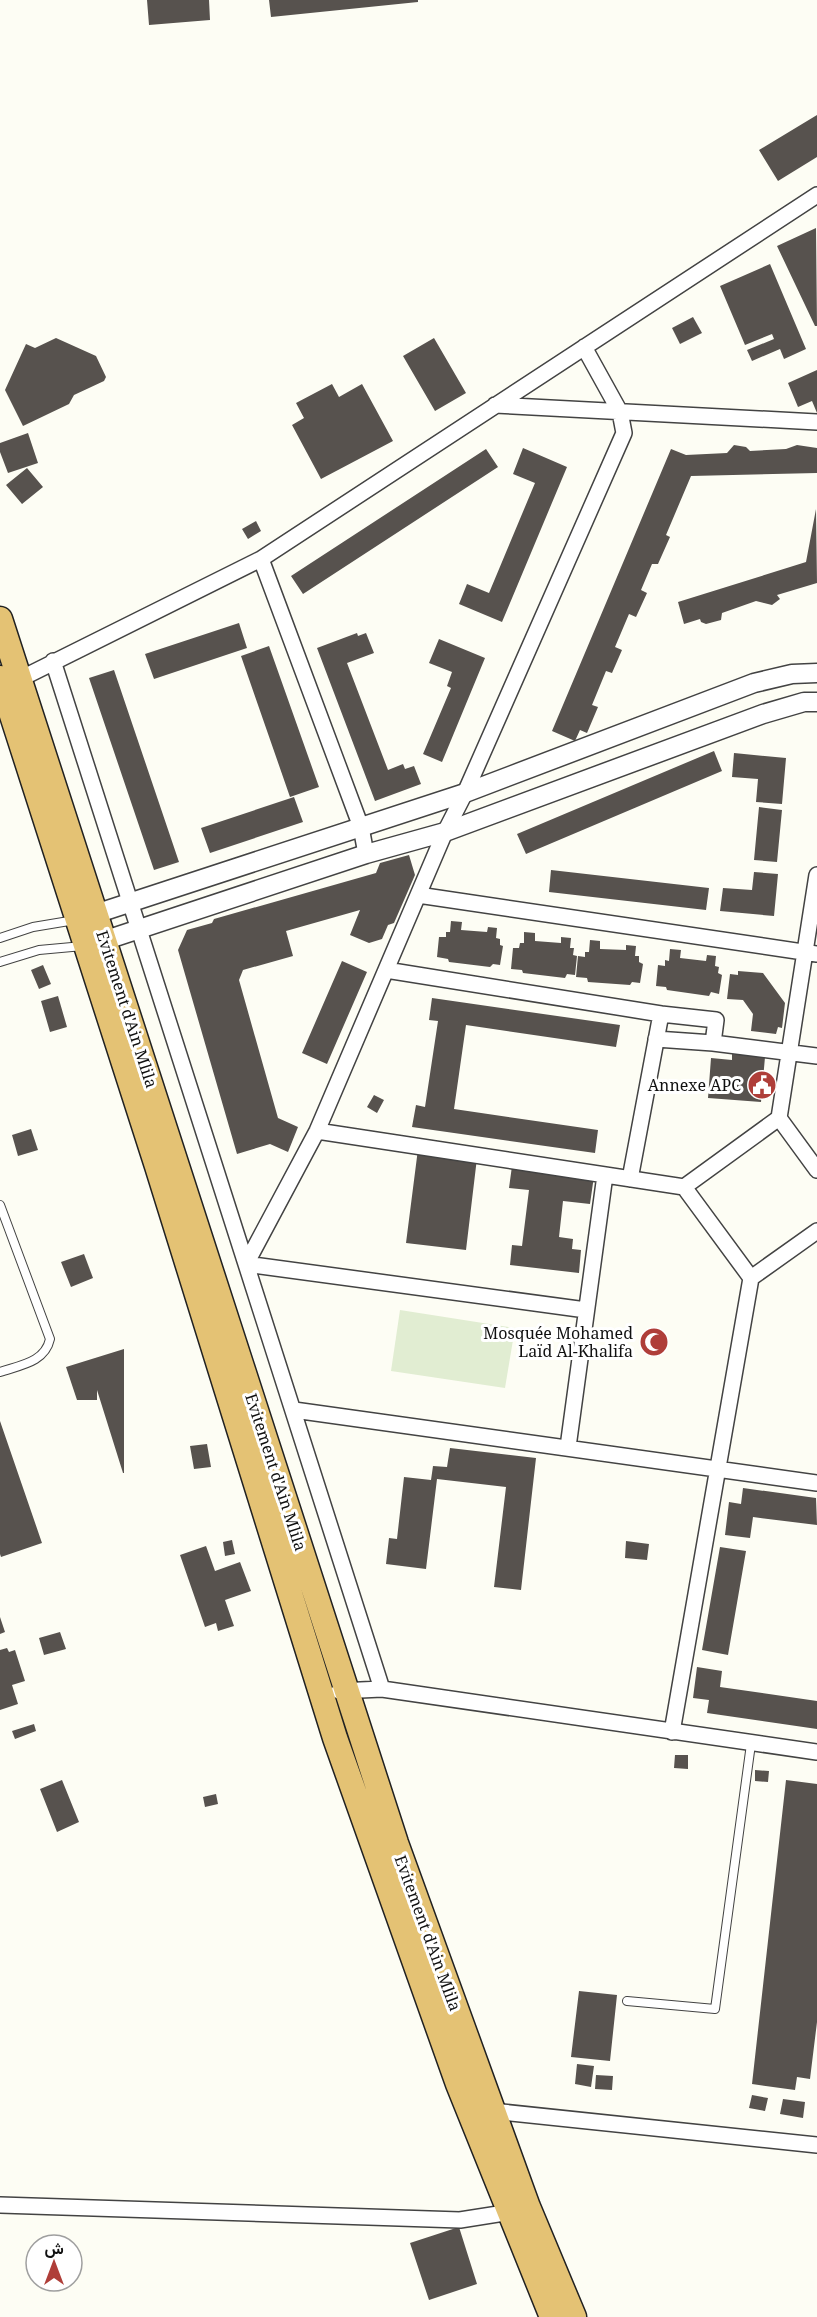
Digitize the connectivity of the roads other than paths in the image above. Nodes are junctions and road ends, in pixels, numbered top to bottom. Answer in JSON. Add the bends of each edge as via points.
{"nodes":[{"id":1,"x":817,"y":195,"type":"edge"},
{"id":2,"x":584,"y":347,"type":"junction"},
{"id":3,"x":495,"y":405,"type":"junction"},
{"id":4,"x":620,"y":412,"type":"junction"},
{"id":5,"x":817,"y":422,"type":"edge"},
{"id":6,"x":261,"y":559,"type":"junction"},
{"id":7,"x":0,"y":619,"type":"edge"},
{"id":8,"x":53,"y":662,"type":"junction"},
{"id":9,"x":817,"y":673,"type":"edge"},
{"id":10,"x":6,"y":684,"type":"edge"},
{"id":11,"x":817,"y":702,"type":"edge"},
{"id":12,"x":465,"y":793,"type":"junction"},
{"id":13,"x":361,"y":827,"type":"junction"},
{"id":14,"x":445,"y":832,"type":"junction"},
{"id":15,"x":366,"y":854,"type":"junction"},
{"id":16,"x":817,"y":875,"type":"edge"},
{"id":17,"x":418,"y":895,"type":"junction"},
{"id":18,"x":129,"y":904,"type":"junction"},
{"id":19,"x":87,"y":917,"type":"junction"},
{"id":20,"x":139,"y":929,"type":"junction"},
{"id":21,"x":0,"y":938,"type":"edge"},
{"id":22,"x":95,"y":943,"type":"junction"},
{"id":23,"x":811,"y":953,"type":"edge"},
{"id":24,"x":0,"y":962,"type":"edge"},
{"id":25,"x":386,"y":970,"type":"junction"},
{"id":26,"x":661,"y":1014,"type":"junction"},
{"id":27,"x":656,"y":1039,"type":"junction"},
{"id":28,"x":713,"y":1044,"type":"junction"},
{"id":29,"x":789,"y":1053,"type":"junction"},
{"id":30,"x":817,"y":1056,"type":"edge"},
{"id":31,"x":779,"y":1118,"type":"junction"},
{"id":32,"x":316,"y":1131,"type":"junction"},
{"id":33,"x":817,"y":1170,"type":"edge"},
{"id":34,"x":605,"y":1175,"type":"junction"},
{"id":35,"x":630,"y":1179,"type":"junction"},
{"id":36,"x":684,"y":1187,"type":"junction"},
{"id":37,"x":0,"y":1205,"type":"edge"},
{"id":38,"x":817,"y":1231,"type":"edge"},
{"id":39,"x":246,"y":1264,"type":"junction"},
{"id":40,"x":752,"y":1278,"type":"junction"},
{"id":41,"x":586,"y":1310,"type":"junction"},
{"id":42,"x":0,"y":1372,"type":"edge"},
{"id":43,"x":294,"y":1410,"type":"junction"},
{"id":44,"x":568,"y":1447,"type":"junction"},
{"id":45,"x":718,"y":1470,"type":"junction"},
{"id":46,"x":817,"y":1483,"type":"edge"},
{"id":47,"x":348,"y":1689,"type":"junction"},
{"id":48,"x":382,"y":1689,"type":"junction"},
{"id":49,"x":322,"y":1696,"type":"junction"},
{"id":50,"x":672,"y":1732,"type":"junction"},
{"id":51,"x":752,"y":1744,"type":"junction"},
{"id":52,"x":817,"y":1752,"type":"edge"},
{"id":53,"x":627,"y":2001,"type":"dead end"},
{"id":54,"x":492,"y":2111,"type":"junction"},
{"id":55,"x":817,"y":2145,"type":"edge"},
{"id":56,"x":0,"y":2205,"type":"edge"},
{"id":57,"x":518,"y":2210,"type":"junction"},
{"id":58,"x":552,"y":2317,"type":"edge"},
{"id":59,"x":574,"y":2317,"type":"edge"}],
"edges":[{"from":1,"to":2,"type":"street"},
{"from":2,"to":3,"type":"street"},
{"from":2,"to":4,"type":"street"},
{"from":3,"to":4,"type":"street"},
{"from":3,"to":6,"type":"street"},
{"from":4,"to":5,"type":"street"},
{"from":4,"to":12,"type":"street","via":[[624,432]]},
{"from":6,"to":8,"type":"street"},
{"from":6,"to":13,"type":"street"},
{"from":7,"to":10,"type":"highway","name":"Evitement d'Ain Mlila"},
{"from":8,"to":10,"type":"street"},
{"from":8,"to":18,"type":"street"},
{"from":9,"to":12,"type":"street","via":[[754,683]]},
{"from":10,"to":19,"type":"highway","name":"Evitement d'Ain Mlila"},
{"from":11,"to":14,"type":"street","via":[[763,714]]},
{"from":12,"to":13,"type":"street"},
{"from":12,"to":14,"type":"street"},
{"from":13,"to":15,"type":"street"},
{"from":13,"to":18,"type":"street"},
{"from":14,"to":15,"type":"street"},
{"from":14,"to":17,"type":"street"},
{"from":15,"to":20,"type":"street"},
{"from":16,"to":23,"type":"street"},
{"from":17,"to":23,"type":"street"},
{"from":17,"to":25,"type":"street"},
{"from":18,"to":19,"type":"street"},
{"from":18,"to":20,"type":"street"},
{"from":19,"to":21,"type":"lane"},
{"from":19,"to":22,"type":"highway","name":"Evitement d'Ain Mlila"},
{"from":20,"to":22,"type":"street"},
{"from":20,"to":39,"type":"street"},
{"from":22,"to":24,"type":"lane","via":[[39,950]]},
{"from":22,"to":47,"type":"highway","name":"Evitement d'Ain Mlila","via":[[193,1211]]},
{"from":22,"to":49,"type":"highway","name":"Evitement d'Ain Mlila"},
{"from":23,"to":29,"type":"street"},
{"from":25,"to":26,"type":"street"},
{"from":25,"to":32,"type":"street"},
{"from":26,"to":27,"type":"street"},
{"from":26,"to":28,"type":"street","via":[[716,1020]]},
{"from":27,"to":28,"type":"street"},
{"from":27,"to":35,"type":"street"},
{"from":28,"to":29,"type":"street"},
{"from":29,"to":30,"type":"street"},
{"from":29,"to":31,"type":"street"},
{"from":31,"to":33,"type":"street"},
{"from":31,"to":36,"type":"street"},
{"from":32,"to":34,"type":"street"},
{"from":32,"to":39,"type":"street"},
{"from":34,"to":35,"type":"street"},
{"from":34,"to":41,"type":"street"},
{"from":35,"to":36,"type":"street"},
{"from":36,"to":40,"type":"street"},
{"from":37,"to":42,"type":"lane","via":[[50,1339],[47,1352],[38,1359]]},
{"from":38,"to":40,"type":"street"},
{"from":39,"to":41,"type":"street"},
{"from":39,"to":43,"type":"street"},
{"from":40,"to":45,"type":"street"},
{"from":41,"to":44,"type":"street"},
{"from":43,"to":44,"type":"street"},
{"from":43,"to":48,"type":"street"},
{"from":44,"to":45,"type":"street"},
{"from":45,"to":46,"type":"street"},
{"from":45,"to":50,"type":"street"},
{"from":47,"to":48,"type":"street"},
{"from":47,"to":49,"type":"street"},
{"from":47,"to":54,"type":"highway","name":"Evitement d'Ain Mlila","via":[[396,1842]]},
{"from":48,"to":50,"type":"street"},
{"from":49,"to":57,"type":"highway","name":"Evitement d'Ain Mlila","via":[[458,2084]]},
{"from":50,"to":51,"type":"street"},
{"from":51,"to":52,"type":"street"},
{"from":51,"to":53,"type":"lane","via":[[715,2009]]},
{"from":54,"to":55,"type":"street"},
{"from":54,"to":57,"type":"highway","name":"Evitement d'Ain Mlila"},
{"from":56,"to":57,"type":"street","via":[[460,2220]]},
{"from":57,"to":58,"type":"highway","name":"Evitement d'Ain Mlila"},
{"from":57,"to":59,"type":"highway","name":"Evitement d'Ain Mlila"}]}
